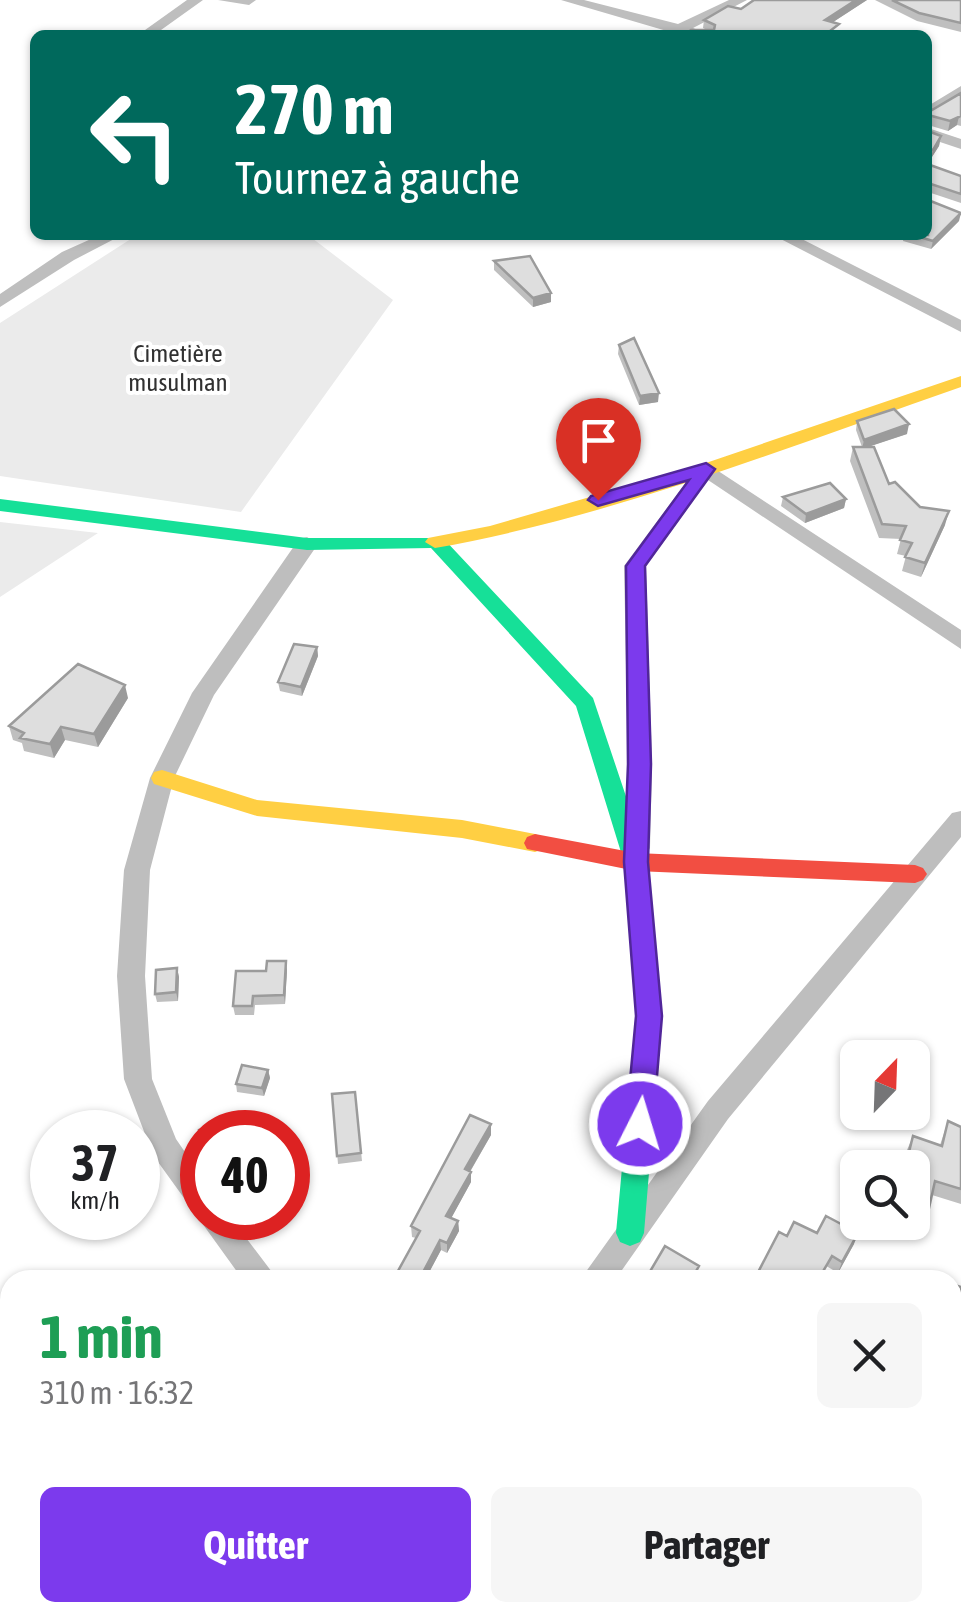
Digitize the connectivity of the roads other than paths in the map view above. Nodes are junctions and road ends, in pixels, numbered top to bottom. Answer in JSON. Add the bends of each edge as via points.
{"nodes":[{"id":1,"x":196,"y":0,"type":"edge"},
{"id":2,"x":568,"y":0,"type":"edge"},
{"id":3,"x":740,"y":0,"type":"edge"},
{"id":4,"x":152,"y":30,"type":"edge"},
{"id":5,"x":667,"y":30,"type":"edge"},
{"id":6,"x":678,"y":30,"type":"edge"},
{"id":7,"x":961,"y":90,"type":"edge"},
{"id":8,"x":953,"y":103,"type":"edge"},
{"id":9,"x":932,"y":134,"type":"edge"},
{"id":10,"x":961,"y":144,"type":"edge"},
{"id":11,"x":82,"y":240,"type":"edge"},
{"id":12,"x":103,"y":240,"type":"edge"},
{"id":13,"x":791,"y":240,"type":"edge"},
{"id":14,"x":68,"y":256,"type":"junction"},
{"id":15,"x":0,"y":302,"type":"edge"},
{"id":16,"x":961,"y":327,"type":"edge"},
{"id":17,"x":961,"y":381,"type":"edge"},
{"id":18,"x":706,"y":469,"type":"junction"},
{"id":19,"x":0,"y":505,"type":"edge"},
{"id":20,"x":436,"y":542,"type":"junction"},
{"id":21,"x":307,"y":544,"type":"junction"},
{"id":22,"x":961,"y":641,"type":"edge"},
{"id":23,"x":162,"y":778,"type":"junction"},
{"id":24,"x":961,"y":820,"type":"edge"},
{"id":25,"x":636,"y":862,"type":"junction"},
{"id":26,"x":915,"y":874,"type":"junction"},
{"id":27,"x":180,"y":1170,"type":"edge"},
{"id":28,"x":630,"y":1232,"type":"junction"},
{"id":29,"x":230,"y":1240,"type":"edge"},
{"id":30,"x":254,"y":1270,"type":"edge"},
{"id":31,"x":603,"y":1270,"type":"edge"}],
"edges":[{"from":1,"to":4,"type":"street"},
{"from":2,"to":5,"type":"street"},
{"from":3,"to":6,"type":"street"},
{"from":7,"to":8,"type":"street"},
{"from":9,"to":10,"type":"street"},
{"from":11,"to":14,"type":"street"},
{"from":12,"to":14,"type":"street"},
{"from":13,"to":16,"type":"street"},
{"from":14,"to":15,"type":"street"},
{"from":17,"to":18,"type":"street"},
{"from":18,"to":20,"type":"street"},
{"from":18,"to":22,"type":"street"},
{"from":18,"to":25,"type":"street","via":[[636,566]]},
{"from":19,"to":21,"type":"street"},
{"from":20,"to":21,"type":"street"},
{"from":20,"to":25,"type":"street","via":[[586,703]]},
{"from":21,"to":23,"type":"street","via":[[204,693]]},
{"from":23,"to":25,"type":"street","via":[[257,808],[462,829]]},
{"from":23,"to":27,"type":"street","via":[[137,870],[131,976],[138,1079]]},
{"from":24,"to":26,"type":"street"},
{"from":25,"to":26,"type":"street"},
{"from":25,"to":28,"type":"street","via":[[649,1016]]},
{"from":26,"to":28,"type":"street","via":[[718,1110]]},
{"from":28,"to":31,"type":"street"},
{"from":29,"to":30,"type":"street"}]}
